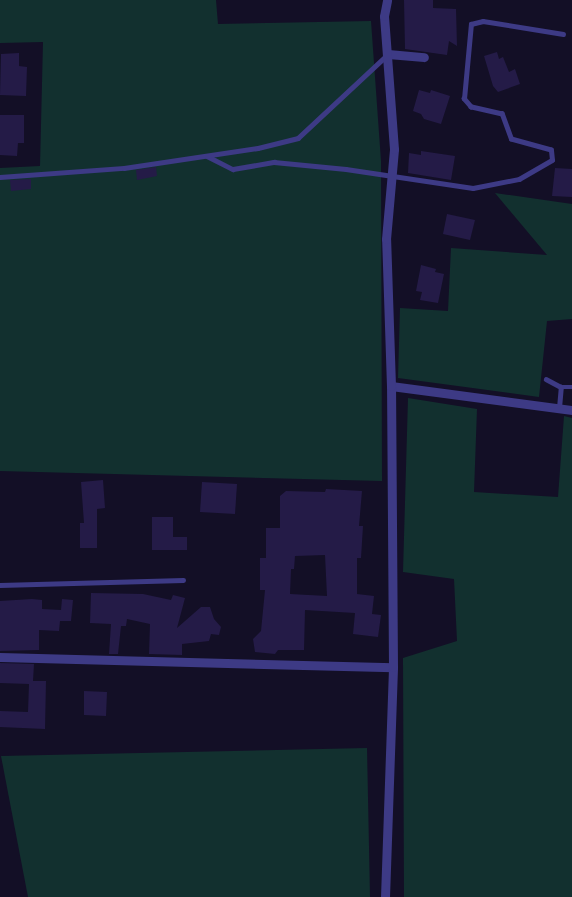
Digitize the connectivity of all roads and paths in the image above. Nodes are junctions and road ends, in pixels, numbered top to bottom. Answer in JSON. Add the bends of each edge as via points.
{"nodes":[{"id":1,"x":387,"y":0,"type":"edge"},
{"id":2,"x":563,"y":34,"type":"dead end"},
{"id":3,"x":388,"y":54,"type":"junction"},
{"id":4,"x":424,"y":57,"type":"dead end"},
{"id":5,"x":207,"y":156,"type":"junction"},
{"id":6,"x":392,"y":176,"type":"junction"},
{"id":7,"x":0,"y":177,"type":"edge"},
{"id":8,"x":546,"y":379,"type":"dead end"},
{"id":9,"x":391,"y":386,"type":"junction"},
{"id":10,"x":561,"y":387,"type":"junction"},
{"id":11,"x":572,"y":387,"type":"edge"},
{"id":12,"x":559,"y":408,"type":"junction"},
{"id":13,"x":572,"y":410,"type":"edge"},
{"id":14,"x":183,"y":580,"type":"dead end"},
{"id":15,"x":0,"y":585,"type":"edge"},
{"id":16,"x":0,"y":657,"type":"edge"},
{"id":17,"x":393,"y":666,"type":"junction"},
{"id":18,"x":385,"y":897,"type":"edge"}],
"edges":[{"from":1,"to":3,"type":"street","via":[[384,16]]},
{"from":2,"to":6,"type":"lane","via":[[483,21],[472,24],[464,99],[471,107],[502,114],[511,139],[551,150],[552,160],[519,179],[473,188]]},
{"from":3,"to":4,"type":"street"},
{"from":3,"to":5,"type":"lane","via":[[298,138],[258,148]]},
{"from":3,"to":6,"type":"street","via":[[394,149]]},
{"from":5,"to":6,"type":"lane","via":[[233,169],[274,162]]},
{"from":5,"to":7,"type":"lane","via":[[124,168]]},
{"from":6,"to":9,"type":"street","via":[[386,239]]},
{"from":8,"to":10,"type":"lane"},
{"from":9,"to":12,"type":"street"},
{"from":9,"to":17,"type":"street"},
{"from":10,"to":11,"type":"lane"},
{"from":10,"to":12,"type":"lane"},
{"from":12,"to":13,"type":"street"},
{"from":14,"to":15,"type":"lane"},
{"from":16,"to":17,"type":"street"},
{"from":17,"to":18,"type":"street"}]}
